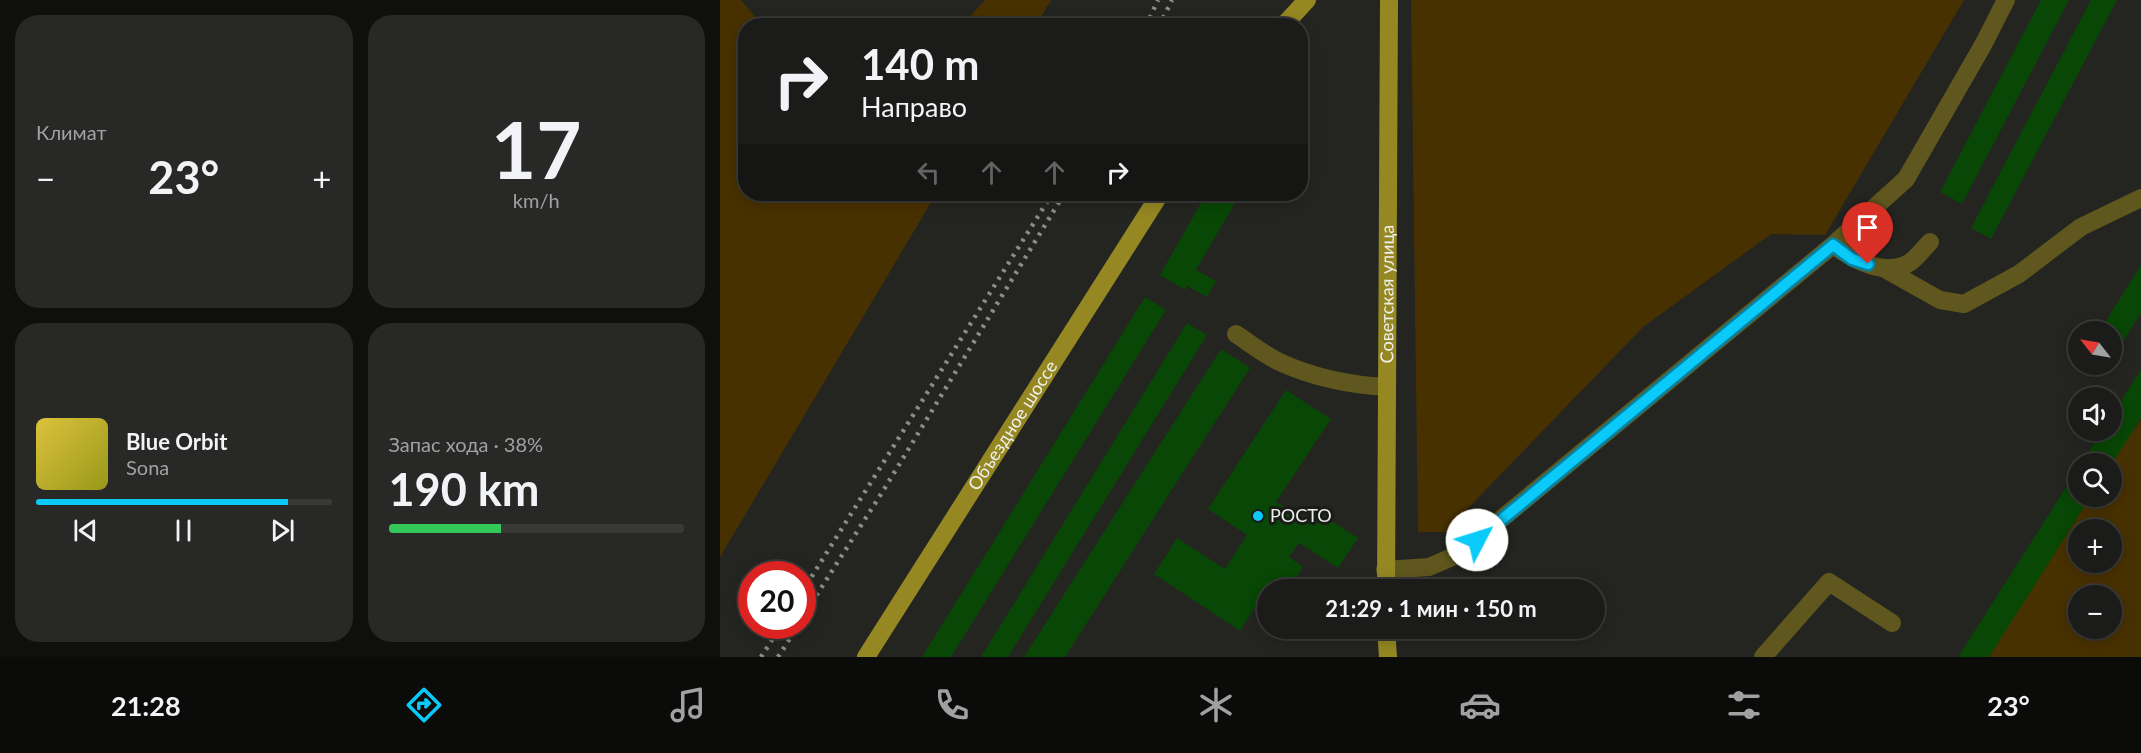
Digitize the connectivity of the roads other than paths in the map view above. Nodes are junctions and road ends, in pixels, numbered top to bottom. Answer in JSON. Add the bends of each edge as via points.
{"nodes":[{"id":1,"x":1307,"y":0,"type":"edge"},
{"id":2,"x":1389,"y":0,"type":"edge"},
{"id":3,"x":2006,"y":0,"type":"edge"},
{"id":4,"x":1290,"y":18,"type":"edge"},
{"id":5,"x":2141,"y":198,"type":"edge"},
{"id":6,"x":1156,"y":201,"type":"edge"},
{"id":7,"x":1930,"y":242,"type":"dead end"},
{"id":8,"x":1833,"y":245,"type":"junction"},
{"id":9,"x":1883,"y":268,"type":"junction"},
{"id":10,"x":1236,"y":334,"type":"dead end"},
{"id":11,"x":1386,"y":387,"type":"junction"},
{"id":12,"x":1385,"y":570,"type":"junction"},
{"id":13,"x":1385,"y":579,"type":"edge"},
{"id":14,"x":1892,"y":623,"type":"dead end"},
{"id":15,"x":1387,"y":639,"type":"edge"},
{"id":16,"x":866,"y":657,"type":"edge"},
{"id":17,"x":1388,"y":657,"type":"edge"},
{"id":18,"x":1763,"y":657,"type":"edge"}],
"edges":[{"from":1,"to":4,"type":"main road"},
{"from":2,"to":11,"type":"main road","name":"Советская улица"},
{"from":3,"to":8,"type":"lane","via":[[1906,179]]},
{"from":5,"to":9,"type":"lane","via":[[2081,227],[2019,274],[1964,304],[1940,300]]},
{"from":6,"to":16,"type":"main road","name":"Объездное шоссе"},
{"from":7,"to":9,"type":"lane","via":[[1906,265]]},
{"from":8,"to":9,"type":"lane","via":[[1852,259]]},
{"from":8,"to":12,"type":"lane","via":[[1459,554],[1429,567]]},
{"from":10,"to":11,"type":"lane","via":[[1283,364],[1361,386]]},
{"from":11,"to":12,"type":"main road","name":"Советская улица"},
{"from":12,"to":13,"type":"main road","name":"Советская улица"},
{"from":14,"to":18,"type":"lane","via":[[1829,582]]},
{"from":15,"to":17,"type":"main road"}]}
